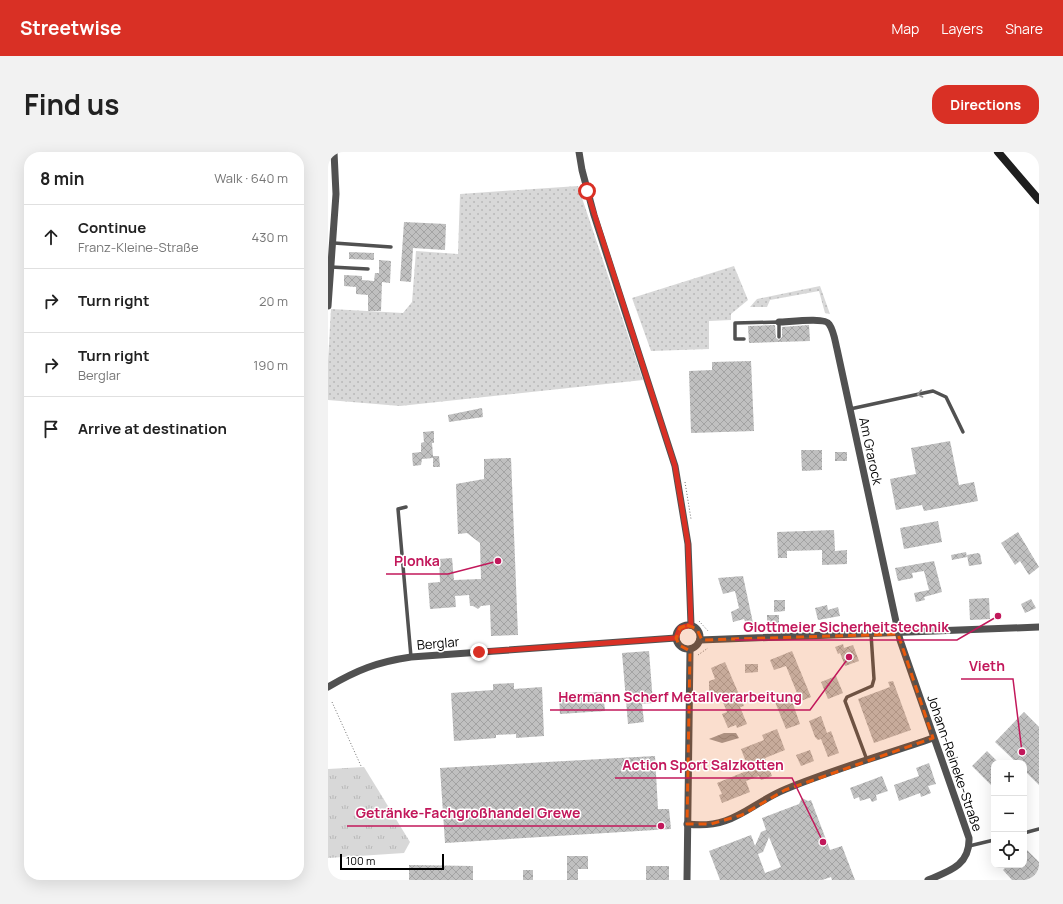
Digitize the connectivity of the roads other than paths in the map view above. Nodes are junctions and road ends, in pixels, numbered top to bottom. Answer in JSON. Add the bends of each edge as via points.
{"nodes":[{"id":1,"x":334,"y":152,"type":"edge"},
{"id":2,"x":579,"y":152,"type":"edge"},
{"id":3,"x":998,"y":152,"type":"edge"},
{"id":4,"x":1039,"y":200,"type":"edge"},
{"id":5,"x":334,"y":243,"type":"junction"},
{"id":6,"x":391,"y":247,"type":"dead end"},
{"id":7,"x":331,"y":267,"type":"junction"},
{"id":8,"x":368,"y":269,"type":"dead end"},
{"id":9,"x":328,"y":306,"type":"edge"},
{"id":10,"x":779,"y":322,"type":"junction"},
{"id":11,"x":779,"y":337,"type":"dead end"},
{"id":12,"x":744,"y":339,"type":"dead end"},
{"id":13,"x":850,"y":409,"type":"junction"},
{"id":14,"x":963,"y":432,"type":"dead end"},
{"id":15,"x":406,"y":507,"type":"dead end"},
{"id":16,"x":691,"y":625,"type":"junction"},
{"id":17,"x":1039,"y":627,"type":"edge"},
{"id":18,"x":871,"y":634,"type":"junction"},
{"id":19,"x":898,"y":634,"type":"junction"},
{"id":20,"x":676,"y":638,"type":"junction"},
{"id":21,"x":700,"y":640,"type":"junction"},
{"id":22,"x":690,"y":650,"type":"junction"},
{"id":23,"x":411,"y":657,"type":"junction"},
{"id":24,"x":328,"y":687,"type":"edge"},
{"id":25,"x":934,"y":738,"type":"junction"},
{"id":26,"x":868,"y":760,"type":"junction"},
{"id":27,"x":687,"y":824,"type":"junction"},
{"id":28,"x":1039,"y":829,"type":"edge"},
{"id":29,"x":1027,"y":832,"type":"edge"},
{"id":30,"x":991,"y":841,"type":"edge"},
{"id":31,"x":969,"y":846,"type":"junction"},
{"id":32,"x":687,"y":880,"type":"edge"},
{"id":33,"x":928,"y":880,"type":"edge"}],
"edges":[{"from":1,"to":5,"type":"street"},
{"from":2,"to":16,"type":"street","via":[[594,215],[675,466],[688,544]]},
{"from":3,"to":4,"type":"main road"},
{"from":5,"to":6,"type":"lane"},
{"from":5,"to":7,"type":"street"},
{"from":7,"to":8,"type":"lane"},
{"from":7,"to":9,"type":"street"},
{"from":10,"to":11,"type":"lane"},
{"from":10,"to":12,"type":"lane","via":[[735,323],[735,339]]},
{"from":10,"to":13,"type":"street","name":"Am Grarock","via":[[819,320],[830,325]]},
{"from":14,"to":13,"type":"lane","one_way":true,"via":[[946,397],[933,391]]},
{"from":13,"to":19,"type":"street","name":"Am Grarock"},
{"from":15,"to":23,"type":"lane","via":[[398,509]]},
{"from":16,"to":20,"type":"street","via":[[680,628]]},
{"from":16,"to":21,"type":"street","via":[[699,632]]},
{"from":17,"to":19,"type":"street"},
{"from":18,"to":19,"type":"street"},
{"from":18,"to":21,"type":"street"},
{"from":18,"to":26,"type":"lane","via":[[874,679],[872,686],[846,697],[845,702]]},
{"from":19,"to":25,"type":"street","name":"Johann-Reineke-Straße"},
{"from":20,"to":22,"type":"street","via":[[679,645]]},
{"from":20,"to":23,"type":"street","name":"Berglar"},
{"from":21,"to":22,"type":"street","via":[[697,646]]},
{"from":22,"to":27,"type":"street"},
{"from":23,"to":24,"type":"street","name":"Berglar","via":[[383,661],[359,670]]},
{"from":25,"to":26,"type":"street"},
{"from":25,"to":31,"type":"street","name":"Johann-Reineke-Straße","via":[[969,838]]},
{"from":26,"to":27,"type":"street","via":[[784,790],[742,815],[711,824]]},
{"from":27,"to":32,"type":"street"},
{"from":28,"to":29,"type":"lane"},
{"from":30,"to":31,"type":"lane"},
{"from":31,"to":33,"type":"street","name":"Johann-Reineke-Straße","via":[[968,855],[957,867]]}]}
